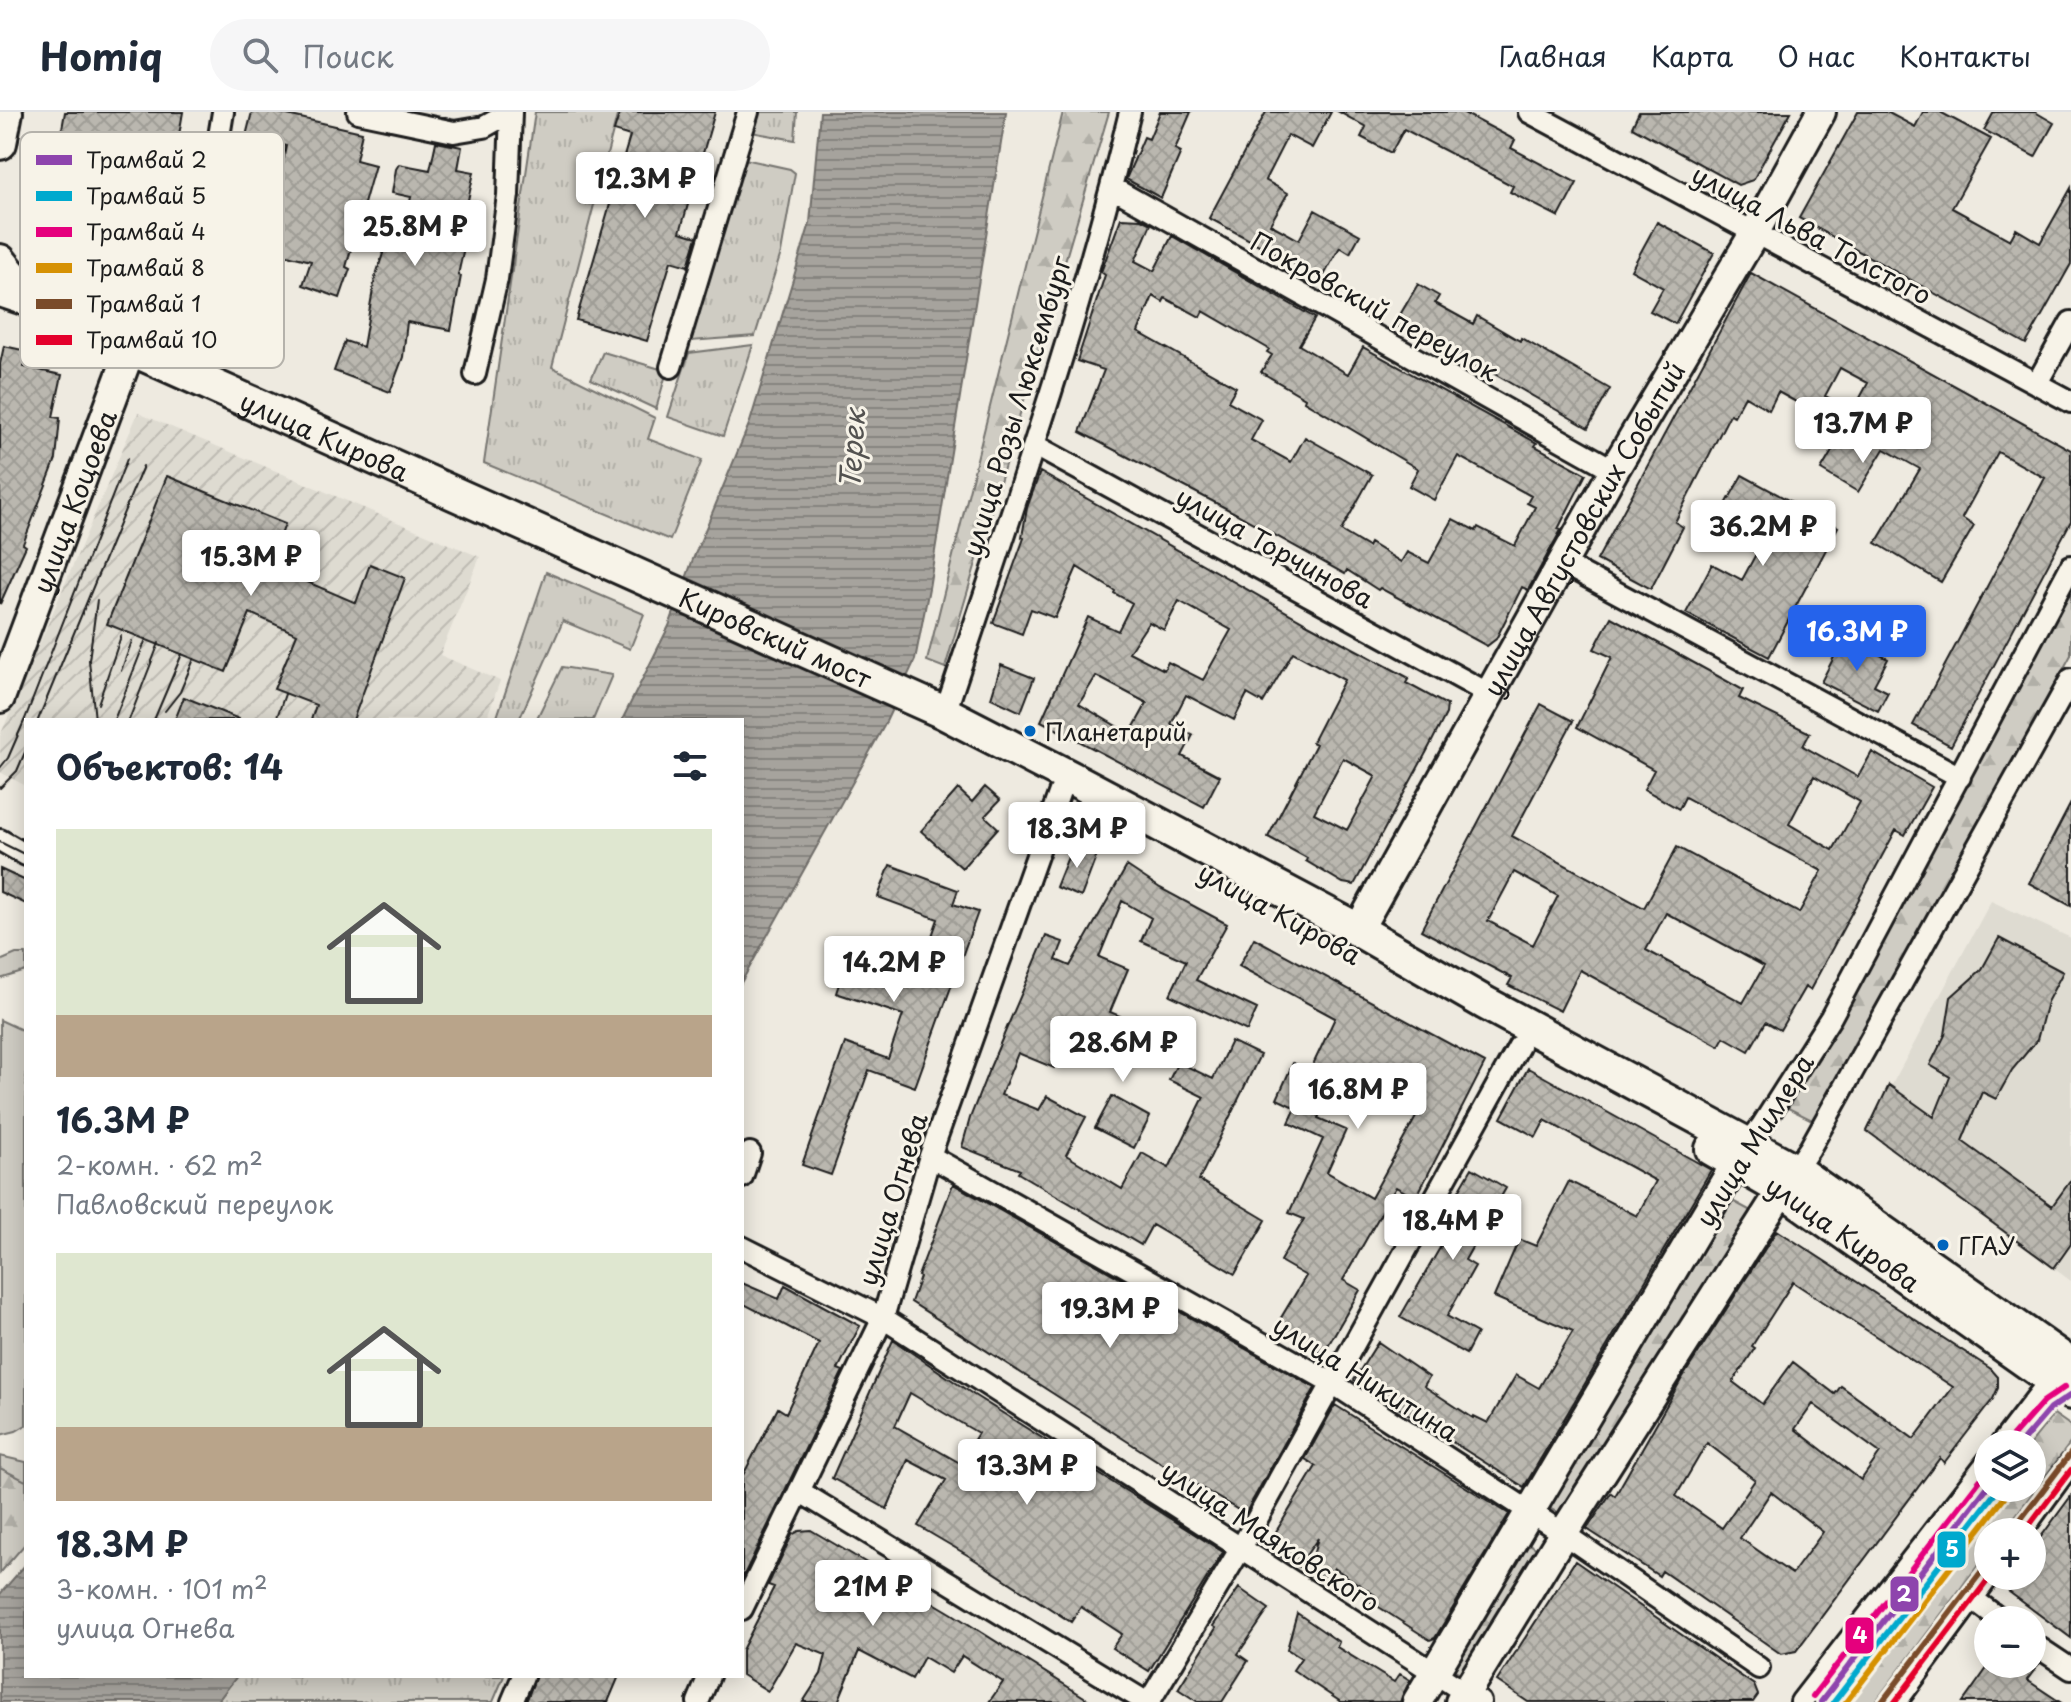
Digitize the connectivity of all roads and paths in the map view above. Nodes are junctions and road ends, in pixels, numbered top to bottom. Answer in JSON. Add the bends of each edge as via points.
{"nodes":[{"id":1,"x":6,"y":112,"type":"edge"},
{"id":2,"x":223,"y":112,"type":"edge"},
{"id":3,"x":358,"y":112,"type":"edge"},
{"id":4,"x":511,"y":112,"type":"edge"},
{"id":5,"x":748,"y":112,"type":"edge"},
{"id":6,"x":1130,"y":112,"type":"edge"},
{"id":7,"x":1529,"y":112,"type":"edge"},
{"id":8,"x":1821,"y":112,"type":"edge"},
{"id":9,"x":220,"y":132,"type":"edge"},
{"id":10,"x":0,"y":143,"type":"edge"},
{"id":11,"x":1111,"y":187,"type":"junction"},
{"id":12,"x":1755,"y":232,"type":"junction"},
{"id":13,"x":0,"y":261,"type":"edge"},
{"id":14,"x":20,"y":285,"type":"edge"},
{"id":15,"x":0,"y":292,"type":"edge"},
{"id":16,"x":20,"y":299,"type":"edge"},
{"id":17,"x":2071,"y":322,"type":"edge"},
{"id":18,"x":671,"y":367,"type":"dead end"},
{"id":19,"x":124,"y":368,"type":"edge"},
{"id":20,"x":176,"y":368,"type":"edge"},
{"id":21,"x":475,"y":374,"type":"dead end"},
{"id":22,"x":2037,"y":383,"type":"junction"},
{"id":23,"x":2071,"y":402,"type":"edge"},
{"id":24,"x":1034,"y":445,"type":"junction"},
{"id":25,"x":1614,"y":470,"type":"junction"},
{"id":26,"x":607,"y":560,"type":"joint"},
{"id":27,"x":1562,"y":563,"type":"junction"},
{"id":28,"x":2071,"y":566,"type":"edge"},
{"id":29,"x":2071,"y":679,"type":"edge"},
{"id":30,"x":1491,"y":695,"type":"junction"},
{"id":31,"x":0,"y":698,"type":"edge"},
{"id":32,"x":939,"y":710,"type":"junction"},
{"id":33,"x":1960,"y":777,"type":"junction"},
{"id":34,"x":1060,"y":791,"type":"junction"},
{"id":35,"x":0,"y":840,"type":"edge"},
{"id":36,"x":24,"y":854,"type":"edge"},
{"id":37,"x":1353,"y":940,"type":"junction"},
{"id":38,"x":1519,"y":1046,"type":"junction"},
{"id":39,"x":750,"y":1153,"type":"dead end"},
{"id":40,"x":1741,"y":1154,"type":"junction"},
{"id":41,"x":930,"y":1156,"type":"junction"},
{"id":42,"x":744,"y":1171,"type":"edge"},
{"id":43,"x":1789,"y":1180,"type":"junction"},
{"id":44,"x":744,"y":1248,"type":"edge"},
{"id":45,"x":883,"y":1318,"type":"junction"},
{"id":46,"x":2064,"y":1379,"type":"edge"},
{"id":47,"x":1334,"y":1384,"type":"junction"},
{"id":48,"x":2015,"y":1430,"type":"edge"},
{"id":49,"x":2071,"y":1463,"type":"edge"},
{"id":50,"x":1974,"y":1479,"type":"edge"},
{"id":51,"x":799,"y":1491,"type":"junction"},
{"id":52,"x":1531,"y":1512,"type":"junction"},
{"id":53,"x":2031,"y":1518,"type":"edge"},
{"id":54,"x":1564,"y":1534,"type":"junction"},
{"id":55,"x":1241,"y":1548,"type":"junction"},
{"id":56,"x":1979,"y":1590,"type":"edge"},
{"id":57,"x":1973,"y":1599,"type":"junction"},
{"id":58,"x":744,"y":1605,"type":"edge"},
{"id":59,"x":1982,"y":1606,"type":"edge"},
{"id":60,"x":2046,"y":1652,"type":"edge"},
{"id":61,"x":1759,"y":1668,"type":"dead end"},
{"id":62,"x":2071,"y":1669,"type":"edge"},
{"id":63,"x":1434,"y":1672,"type":"junction"},
{"id":64,"x":522,"y":1678,"type":"edge"},
{"id":65,"x":708,"y":1678,"type":"edge"},
{"id":66,"x":1469,"y":1699,"type":"edge"},
{"id":67,"x":698,"y":1700,"type":"edge"},
{"id":68,"x":512,"y":1702,"type":"edge"},
{"id":69,"x":1148,"y":1702,"type":"edge"},
{"id":70,"x":1417,"y":1702,"type":"edge"},
{"id":71,"x":1801,"y":1702,"type":"edge"},
{"id":72,"x":1896,"y":1702,"type":"edge"}],
"edges":[{"from":1,"to":10,"type":"main road"},
{"from":2,"to":9,"type":"street"},
{"from":3,"to":4,"type":"street","via":[[454,132],[484,127]]},
{"from":4,"to":21,"type":"street","via":[[497,279]]},
{"from":5,"to":18,"type":"street"},
{"from":6,"to":11,"type":"street","name":"улица Розы Люксембург"},
{"from":7,"to":12,"type":"street","name":"улица Льва Толстого"},
{"from":8,"to":12,"type":"street","name":"улица Августовских Событий"},
{"from":11,"to":24,"type":"street","name":"улица Розы Люксембург"},
{"from":11,"to":25,"type":"street","name":"Покровский переулок"},
{"from":12,"to":22,"type":"street","name":"улица Льва Толстого"},
{"from":12,"to":25,"type":"street","name":"улица Августовских Событий"},
{"from":13,"to":14,"type":"main road","name":"улица Кирова"},
{"from":15,"to":16,"type":"street","name":"улица Кирова"},
{"from":17,"to":22,"type":"street"},
{"from":19,"to":31,"type":"street","name":"улица Коцоева"},
{"from":20,"to":26,"type":"main road","name":"улица Кирова"},
{"from":22,"to":23,"type":"street","name":"улица Льва Толстого"},
{"from":24,"to":30,"type":"street","name":"улица Торчинова"},
{"from":24,"to":32,"type":"street","name":"улица Розы Люксембург"},
{"from":25,"to":27,"type":"street","name":"улица Августовских Событий"},
{"from":26,"to":32,"type":"main road","name":"Кировский мост"},
{"from":27,"to":30,"type":"street","name":"улица Августовских Событий"},
{"from":27,"to":33,"type":"street"},
{"from":28,"to":33,"type":"street","name":"улица Миллера"},
{"from":29,"to":43,"type":"street","name":"улица Миллера"},
{"from":30,"to":37,"type":"street","name":"улица Августовских Событий"},
{"from":32,"to":34,"type":"main road","name":"улица Кирова","via":[[1007,761]]},
{"from":32,"to":37,"type":"main road","name":"улица Кирова"},
{"from":33,"to":40,"type":"street","name":"улица Миллера","via":[[1831,1017]]},
{"from":34,"to":37,"type":"main road","name":"улица Кирова"},
{"from":34,"to":41,"type":"street","name":"улица Огнева"},
{"from":35,"to":36,"type":"street"},
{"from":37,"to":38,"type":"main road","name":"улица Кирова"},
{"from":37,"to":40,"type":"main road","name":"улица Кирова","via":[[1485,1003]]},
{"from":38,"to":40,"type":"main road","name":"улица Кирова"},
{"from":38,"to":47,"type":"street"},
{"from":39,"to":42,"type":"street"},
{"from":40,"to":43,"type":"main road","name":"улица Кирова"},
{"from":40,"to":52,"type":"street","name":"улица Миллера"},
{"from":41,"to":45,"type":"street","name":"улица Огнева"},
{"from":41,"to":47,"type":"street","name":"улица Никитина"},
{"from":43,"to":46,"type":"main road","name":"улица Кирова"},
{"from":43,"to":54,"type":"street","name":"улица Миллера"},
{"from":44,"to":45,"type":"street","name":"улица Маяковского"},
{"from":45,"to":51,"type":"street","name":"улица Огнева"},
{"from":45,"to":55,"type":"street","name":"улица Маяковского"},
{"from":46,"to":48,"type":"street"},
{"from":47,"to":52,"type":"street","name":"улица Никитина"},
{"from":47,"to":55,"type":"street"},
{"from":49,"to":53,"type":"street"},
{"from":50,"to":71,"type":"street"},
{"from":51,"to":58,"type":"street","name":"улица Огнева"},
{"from":51,"to":69,"type":"street"},
{"from":52,"to":54,"type":"street","name":"улица Никитина"},
{"from":52,"to":63,"type":"street","name":"улица Миллера"},
{"from":54,"to":61,"type":"street","name":"улица Никитина"},
{"from":54,"to":66,"type":"street","name":"улица Миллера"},
{"from":55,"to":63,"type":"street","name":"улица Маяковского"},
{"from":55,"to":69,"type":"street"},
{"from":56,"to":57,"type":"street"},
{"from":57,"to":59,"type":"street"},
{"from":57,"to":72,"type":"street"},
{"from":60,"to":62,"type":"street"},
{"from":63,"to":66,"type":"street","name":"улица Маяковского"},
{"from":63,"to":70,"type":"street","name":"улица Миллера"},
{"from":64,"to":68,"type":"street"},
{"from":65,"to":67,"type":"street"}]}
